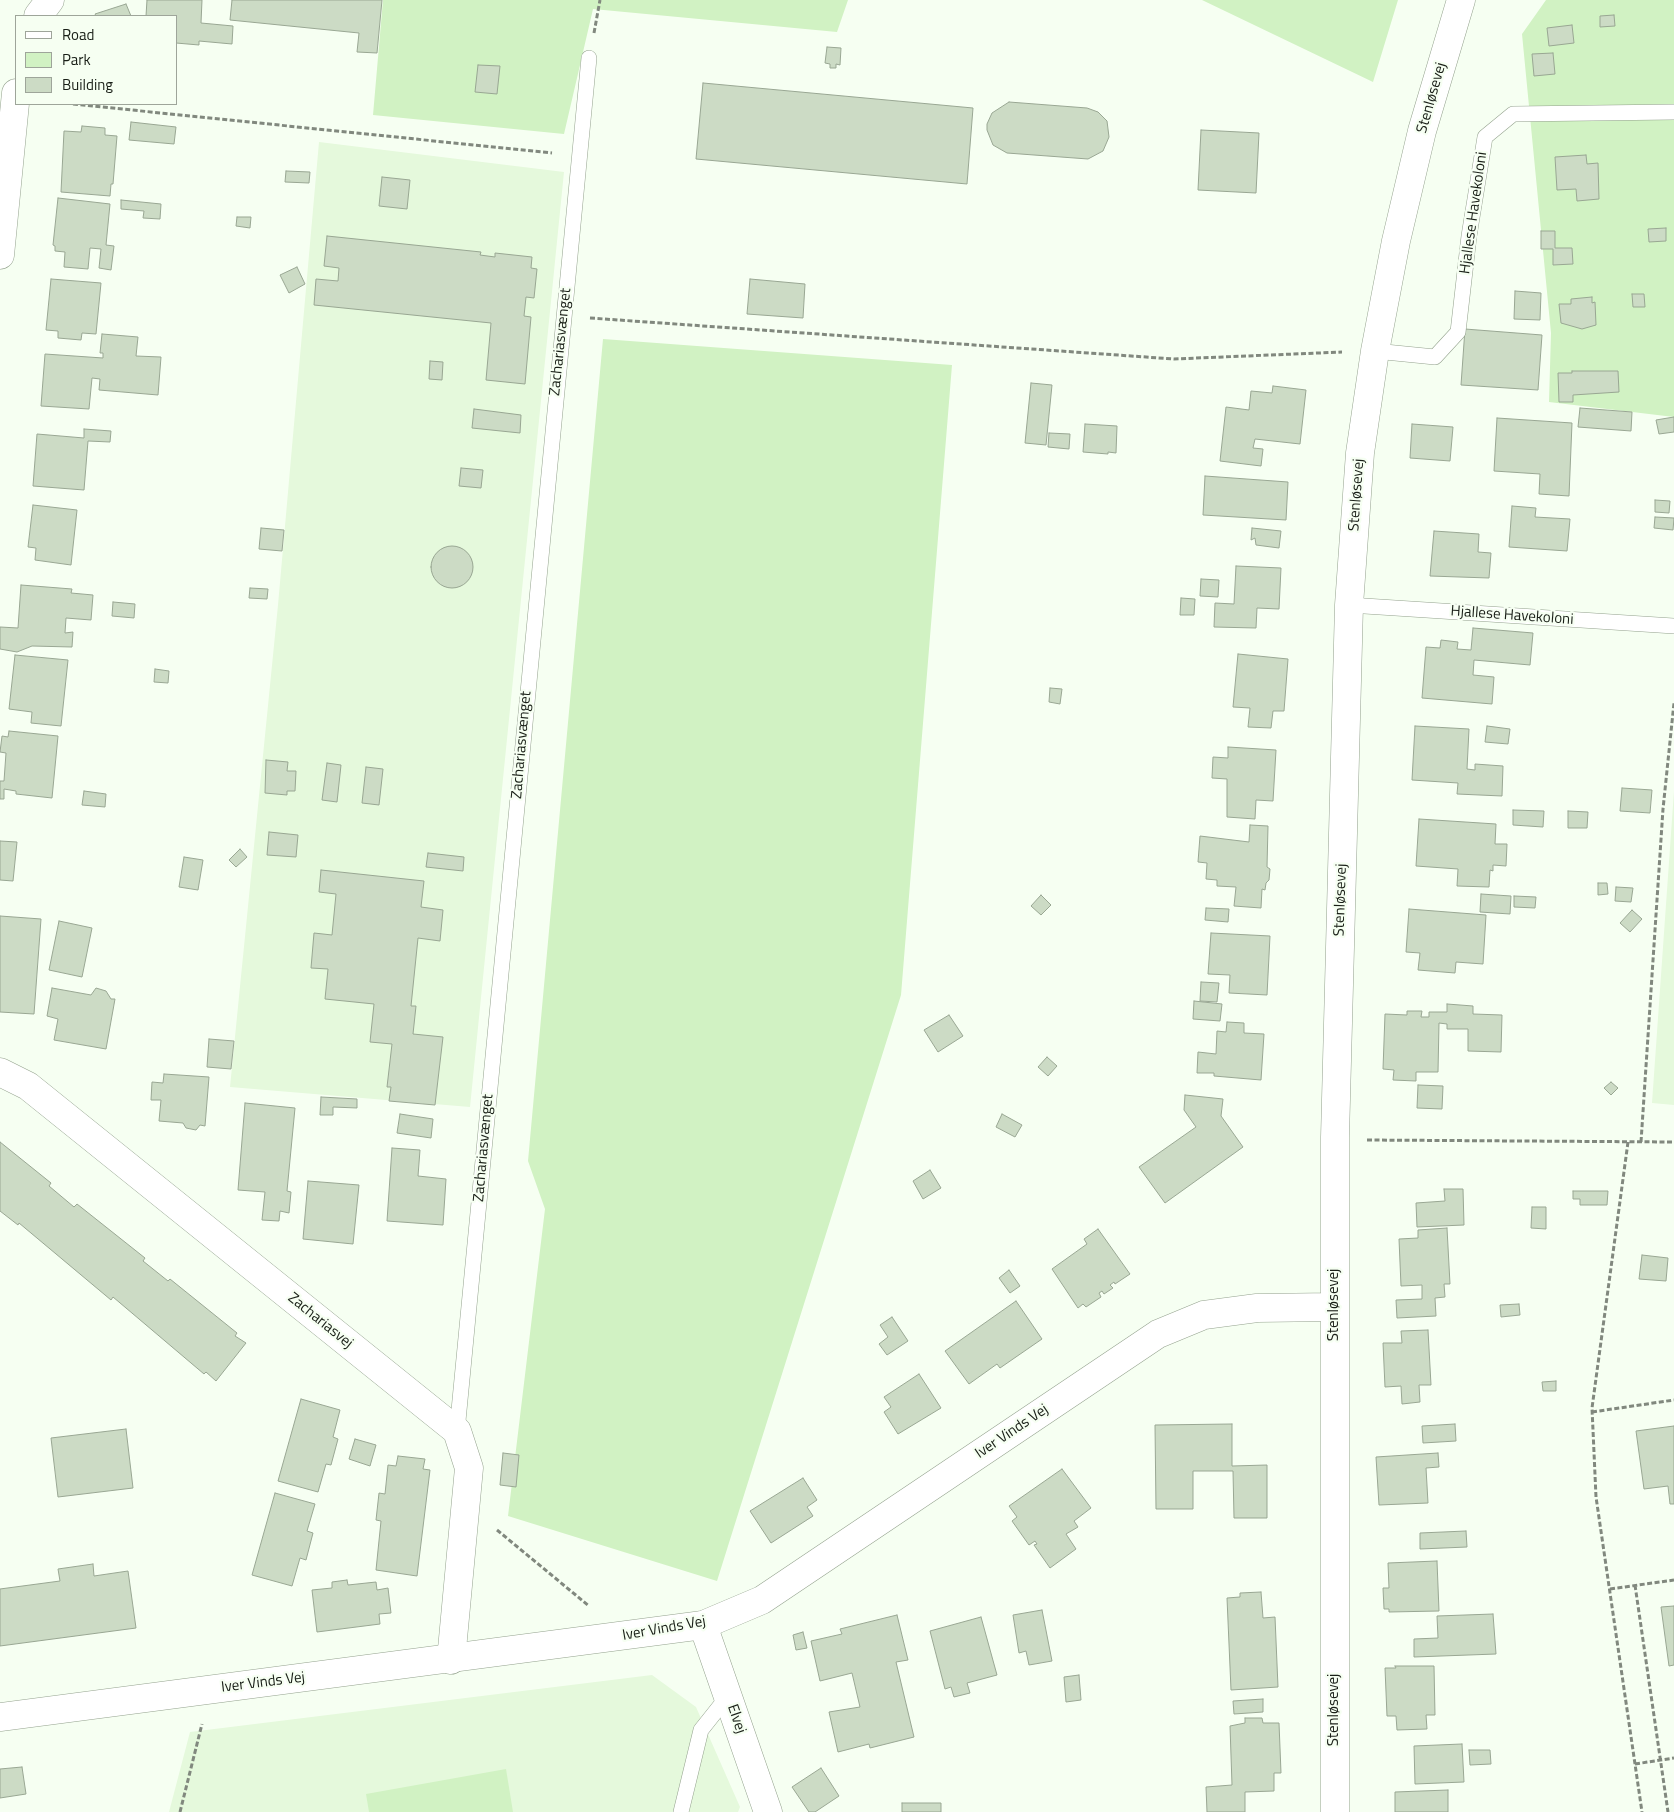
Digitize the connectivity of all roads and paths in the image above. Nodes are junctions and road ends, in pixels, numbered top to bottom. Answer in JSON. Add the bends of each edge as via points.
{"nodes":[{"id":1,"x":50,"y":0,"type":"edge"},
{"id":2,"x":600,"y":0,"type":"edge"},
{"id":3,"x":1461,"y":0,"type":"edge"},
{"id":4,"x":39,"y":15,"type":"edge"},
{"id":5,"x":589,"y":58,"type":"joint"},
{"id":6,"x":15,"y":103,"type":"edge"},
{"id":7,"x":83,"y":105,"type":"edge"},
{"id":8,"x":1674,"y":112,"type":"edge"},
{"id":9,"x":579,"y":156,"type":"junction"},
{"id":10,"x":0,"y":254,"type":"edge"},
{"id":11,"x":564,"y":316,"type":"junction"},
{"id":12,"x":1375,"y":351,"type":"junction"},
{"id":13,"x":1349,"y":605,"type":"junction"},
{"id":14,"x":1674,"y":626,"type":"edge"},
{"id":15,"x":1674,"y":703,"type":"edge"},
{"id":16,"x":0,"y":1072,"type":"edge"},
{"id":17,"x":1628,"y":1142,"type":"junction"},
{"id":18,"x":1641,"y":1142,"type":"junction"},
{"id":19,"x":1674,"y":1142,"type":"edge"},
{"id":20,"x":1366,"y":1150,"type":"dead end"},
{"id":21,"x":1333,"y":1307,"type":"junction"},
{"id":22,"x":1674,"y":1400,"type":"edge"},
{"id":23,"x":1592,"y":1412,"type":"junction"},
{"id":24,"x":457,"y":1431,"type":"junction"},
{"id":25,"x":465,"y":1504,"type":"junction"},
{"id":26,"x":1674,"y":1580,"type":"edge"},
{"id":27,"x":1635,"y":1586,"type":"junction"},
{"id":28,"x":1610,"y":1589,"type":"junction"},
{"id":29,"x":703,"y":1625,"type":"junction"},
{"id":30,"x":627,"y":1636,"type":"junction"},
{"id":31,"x":451,"y":1660,"type":"junction"},
{"id":32,"x":200,"y":1691,"type":"junction"},
{"id":33,"x":728,"y":1696,"type":"junction"},
{"id":34,"x":0,"y":1717,"type":"edge"},
{"id":35,"x":1674,"y":1758,"type":"edge"},
{"id":36,"x":1661,"y":1760,"type":"junction"},
{"id":37,"x":1635,"y":1764,"type":"junction"},
{"id":38,"x":180,"y":1812,"type":"edge"},
{"id":39,"x":680,"y":1812,"type":"edge"},
{"id":40,"x":768,"y":1812,"type":"edge"},
{"id":41,"x":1335,"y":1812,"type":"edge"},
{"id":42,"x":1642,"y":1812,"type":"edge"},
{"id":43,"x":1668,"y":1812,"type":"edge"}],
"edges":[{"from":1,"to":4,"type":"street"},
{"from":2,"to":5,"type":"path"},
{"from":3,"to":12,"type":"street","name":"Stenløsevej","via":[[1422,131],[1396,240]]},
{"from":5,"to":9,"type":"lane","name":"Zachariasvænget"},
{"from":6,"to":10,"type":"street"},
{"from":7,"to":9,"type":"path"},
{"from":8,"to":12,"type":"lane","name":"Hjallese Havekoloni","via":[[1513,114],[1485,137],[1458,332],[1435,357]]},
{"from":9,"to":11,"type":"lane","name":"Zachariasvænget"},
{"from":11,"to":12,"type":"path","via":[[1174,359]]},
{"from":11,"to":24,"type":"lane","name":"Zachariasvænget"},
{"from":12,"to":13,"type":"street","name":"Stenløsevej","via":[[1360,453]]},
{"from":13,"to":14,"type":"lane","name":"Hjallese Havekoloni"},
{"from":13,"to":21,"type":"street","name":"Stenløsevej","via":[[1334,1137]]},
{"from":15,"to":18,"type":"path","via":[[1663,809]]},
{"from":16,"to":24,"type":"street","name":"Zachariasvej","via":[[28,1086]]},
{"from":17,"to":18,"type":"path"},
{"from":17,"to":20,"type":"path","via":[[1366,1140]]},
{"from":17,"to":23,"type":"path"},
{"from":18,"to":19,"type":"path"},
{"from":21,"to":29,"type":"street","name":"Iver Vinds Vej","via":[[1257,1308],[1204,1315],[1158,1334],[762,1600]]},
{"from":21,"to":41,"type":"street","name":"Stenløsevej"},
{"from":22,"to":23,"type":"path"},
{"from":23,"to":28,"type":"path","via":[[1596,1497]]},
{"from":24,"to":25,"type":"street","via":[[469,1468]]},
{"from":25,"to":30,"type":"path"},
{"from":25,"to":31,"type":"street"},
{"from":26,"to":27,"type":"path"},
{"from":27,"to":28,"type":"path"},
{"from":27,"to":36,"type":"path"},
{"from":28,"to":37,"type":"path"},
{"from":29,"to":30,"type":"street","name":"Iver Vinds Vej"},
{"from":29,"to":33,"type":"street","name":"Elvej"},
{"from":30,"to":31,"type":"street","name":"Iver Vinds Vej"},
{"from":31,"to":32,"type":"street","name":"Iver Vinds Vej"},
{"from":32,"to":34,"type":"street","name":"Iver Vinds Vej"},
{"from":32,"to":38,"type":"path","via":[[202,1723]]},
{"from":33,"to":39,"type":"lane","via":[[701,1730]]},
{"from":33,"to":40,"type":"street","name":"Elvej"},
{"from":35,"to":36,"type":"path"},
{"from":36,"to":37,"type":"path"},
{"from":36,"to":43,"type":"path"},
{"from":37,"to":42,"type":"path"}]}
